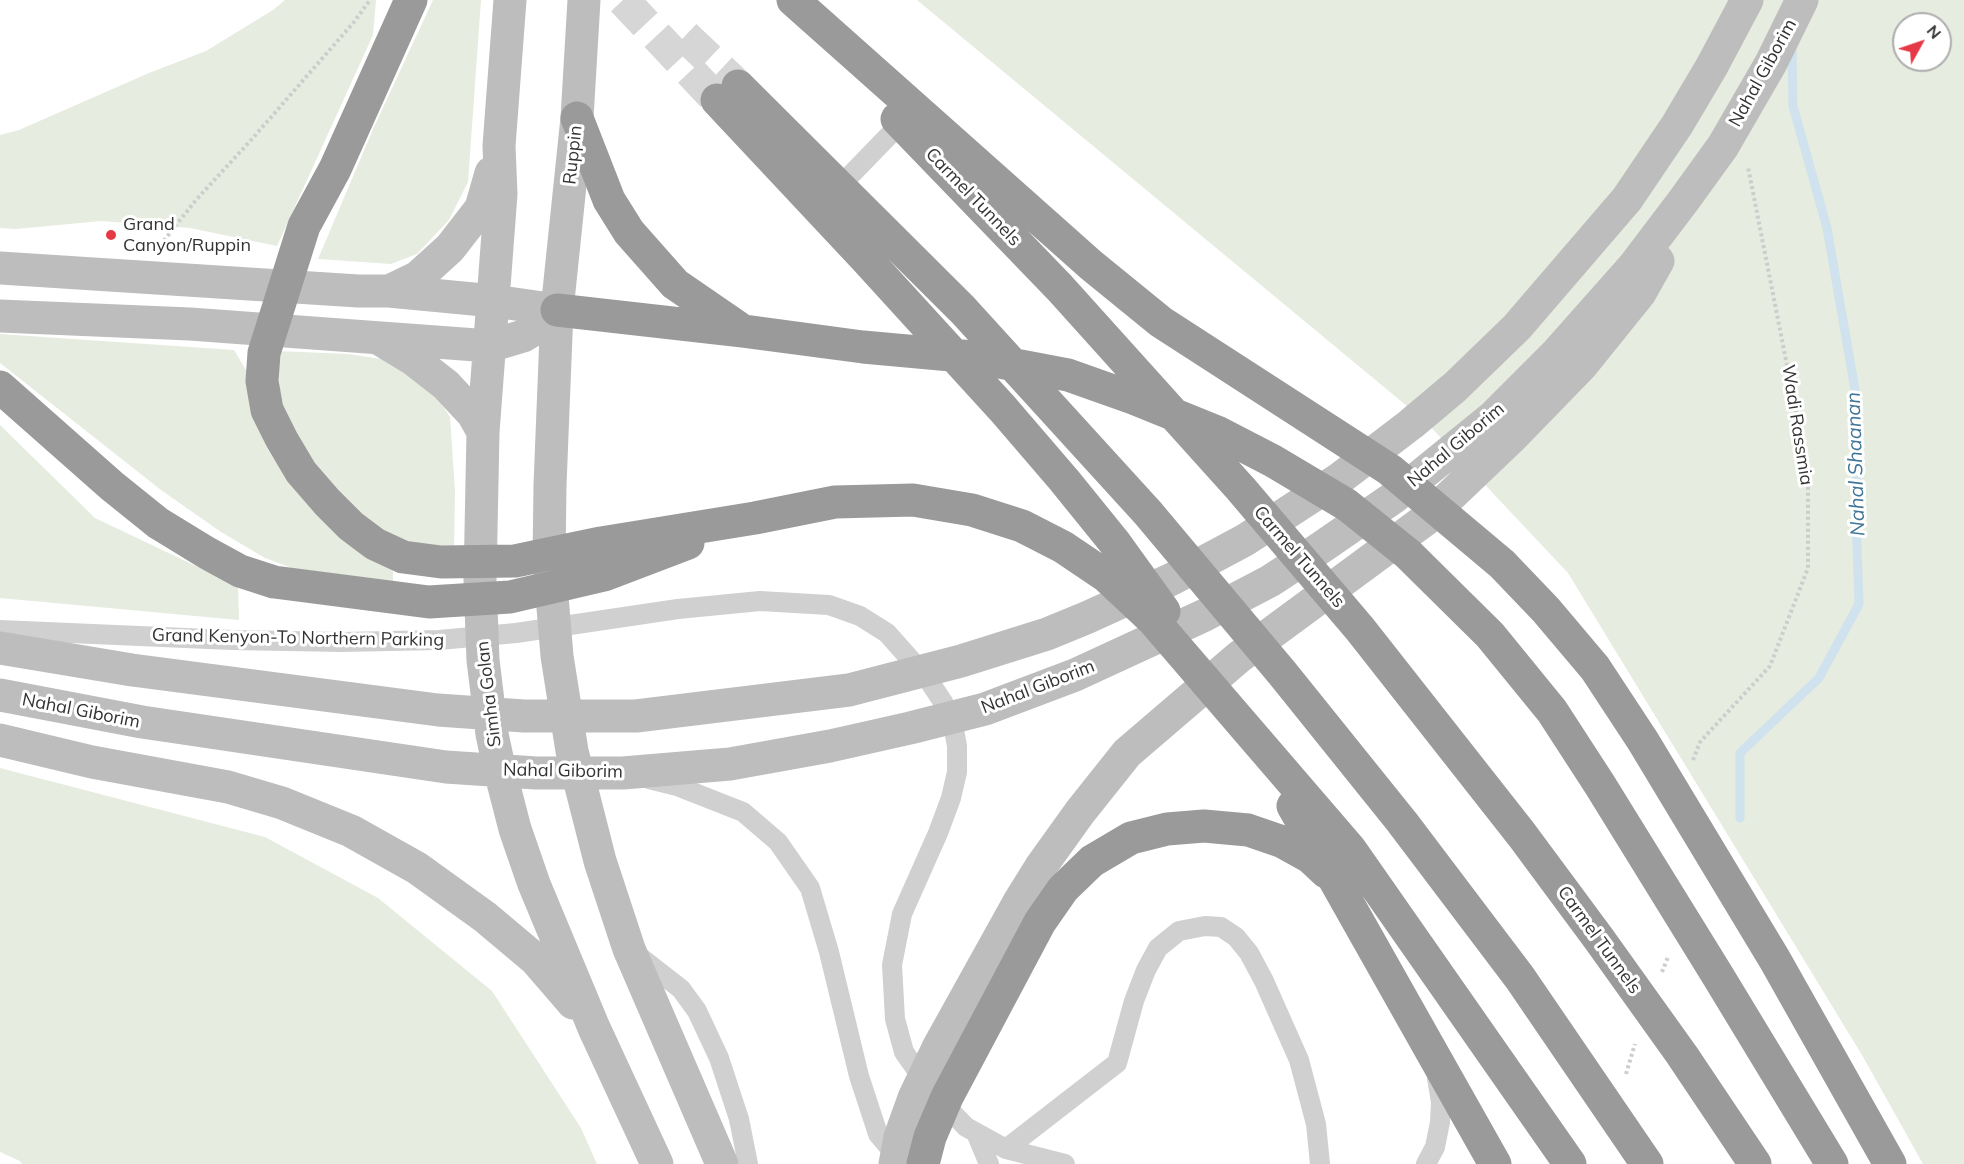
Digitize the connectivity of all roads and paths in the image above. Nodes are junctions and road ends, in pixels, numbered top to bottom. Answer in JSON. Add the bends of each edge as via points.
{"nodes":[{"id":1,"x":370,"y":0,"type":"edge"},
{"id":2,"x":411,"y":0,"type":"edge"},
{"id":3,"x":510,"y":0,"type":"edge"},
{"id":4,"x":584,"y":0,"type":"edge"},
{"id":5,"x":784,"y":0,"type":"edge"},
{"id":6,"x":793,"y":0,"type":"edge"},
{"id":7,"x":1747,"y":0,"type":"edge"},
{"id":8,"x":1803,"y":0,"type":"edge"},
{"id":9,"x":577,"y":117,"type":"junction"},
{"id":10,"x":901,"y":123,"type":"junction"},
{"id":11,"x":498,"y":146,"type":"junction"},
{"id":12,"x":1735,"y":153,"type":"junction"},
{"id":13,"x":839,"y":187,"type":"junction"},
{"id":14,"x":161,"y":252,"type":"dead end"},
{"id":15,"x":0,"y":268,"type":"edge"},
{"id":16,"x":374,"y":291,"type":"junction"},
{"id":17,"x":494,"y":301,"type":"junction"},
{"id":18,"x":557,"y":310,"type":"junction"},
{"id":19,"x":0,"y":316,"type":"edge"},
{"id":20,"x":743,"y":330,"type":"junction"},
{"id":21,"x":363,"y":336,"type":"junction"},
{"id":22,"x":490,"y":346,"type":"junction"},
{"id":23,"x":0,"y":387,"type":"edge"},
{"id":24,"x":483,"y":432,"type":"junction"},
{"id":25,"x":755,"y":519,"type":"junction"},
{"id":26,"x":0,"y":630,"type":"edge"},
{"id":27,"x":0,"y":648,"type":"edge"},
{"id":28,"x":0,"y":695,"type":"edge"},
{"id":29,"x":0,"y":740,"type":"edge"},
{"id":30,"x":1689,"y":769,"type":"dead end"},
{"id":31,"x":623,"y":773,"type":"junction"},
{"id":32,"x":1672,"y":947,"type":"dead end"},
{"id":33,"x":628,"y":949,"type":"junction"},
{"id":34,"x":1660,"y":978,"type":"dead end"},
{"id":35,"x":594,"y":1028,"type":"junction"},
{"id":36,"x":1636,"y":1041,"type":"dead end"},
{"id":37,"x":1427,"y":1043,"type":"junction"},
{"id":38,"x":1500,"y":1061,"type":"junction"},
{"id":39,"x":1623,"y":1084,"type":"dead end"},
{"id":40,"x":976,"y":1133,"type":"junction"},
{"id":41,"x":1006,"y":1149,"type":"junction"},
{"id":42,"x":657,"y":1164,"type":"edge"},
{"id":43,"x":722,"y":1164,"type":"edge"},
{"id":44,"x":748,"y":1164,"type":"edge"},
{"id":45,"x":896,"y":1164,"type":"edge"},
{"id":46,"x":903,"y":1164,"type":"edge"},
{"id":47,"x":923,"y":1164,"type":"edge"},
{"id":48,"x":989,"y":1164,"type":"edge"},
{"id":49,"x":1065,"y":1164,"type":"edge"},
{"id":50,"x":1320,"y":1164,"type":"edge"},
{"id":51,"x":1426,"y":1164,"type":"edge"},
{"id":52,"x":1496,"y":1164,"type":"edge"},
{"id":53,"x":1570,"y":1164,"type":"edge"},
{"id":54,"x":1647,"y":1164,"type":"edge"},
{"id":55,"x":1755,"y":1164,"type":"edge"},
{"id":56,"x":1832,"y":1164,"type":"edge"},
{"id":57,"x":1890,"y":1164,"type":"edge"}],
"edges":[{"from":1,"to":14,"type":"path","via":[[196,200],[162,243]]},
{"from":2,"to":25,"type":"highway","via":[[335,169],[304,226],[264,353],[262,381],[267,410],[302,472],[351,526],[375,544],[404,557],[441,562],[515,561]]},
{"from":3,"to":11,"type":"main road"},
{"from":4,"to":9,"type":"main road","name":"Ruppin"},
{"from":5,"to":10,"type":"highway","name":"Carmel Tunnels"},
{"from":6,"to":57,"type":"highway","via":[[1091,265],[1161,322],[1390,470],[1502,564],[1546,610],[1595,668],[1643,741],[1775,960]]},
{"from":7,"to":27,"type":"main road","via":[[1712,66],[1627,199],[1516,327],[1455,387],[1339,479],[1245,540],[1172,579],[1047,634],[961,662],[849,690],[636,716],[524,716],[438,710]]},
{"from":8,"to":12,"type":"main road","name":"Nahal Giborim","via":[[1771,63]]},
{"from":9,"to":18,"type":"main road","name":"Ruppin"},
{"from":9,"to":20,"type":"highway","via":[[609,200],[629,232],[675,284]]},
{"from":10,"to":13,"type":"lane"},
{"from":10,"to":55,"type":"highway","name":"Carmel Tunnels","via":[[1060,288],[1241,489],[1360,629],[1599,939]]},
{"from":11,"to":16,"type":"main road","via":[[481,208],[450,248],[418,277]]},
{"from":11,"to":17,"type":"main road","via":[[501,194]]},
{"from":12,"to":30,"type":"path","name":"Wadi Rassmia","via":[[1808,472],[1808,568],[1770,666],[1700,742]]},
{"from":12,"to":31,"type":"main road","name":"Nahal Giborim","via":[[1556,354],[1494,416],[1393,498],[1270,581],[1075,675],[985,709],[830,746],[729,764]]},
{"from":12,"to":45,"type":"main road","via":[[1640,293],[1582,365],[1513,436],[1425,520],[1239,657],[1127,753],[1080,812],[1019,902],[914,1098],[900,1137]]},
{"from":13,"to":37,"type":"highway","via":[[727,93],[1115,543],[1188,644],[1300,816]]},
{"from":13,"to":54,"type":"highway","via":[[963,310],[1148,513],[1282,674],[1402,822],[1520,978]]},
{"from":15,"to":16,"type":"main road"},
{"from":16,"to":17,"type":"main road"},
{"from":17,"to":18,"type":"main road"},
{"from":17,"to":22,"type":"main road","name":"Simha Golan"},
{"from":18,"to":20,"type":"highway"},
{"from":18,"to":22,"type":"main road","via":[[523,336]]},
{"from":18,"to":33,"type":"main road","via":[[549,560],[557,656],[572,751]]},
{"from":19,"to":21,"type":"main road"},
{"from":20,"to":56,"type":"highway","via":[[973,357],[1068,375],[1217,432],[1347,505],[1408,554],[1490,634],[1552,711]]},
{"from":21,"to":22,"type":"main road"},
{"from":21,"to":24,"type":"main road","via":[[414,360],[446,385],[474,414]]},
{"from":22,"to":24,"type":"main road","name":"Simha Golan"},
{"from":23,"to":25,"type":"highway","via":[[158,523],[240,571],[274,582],[429,602],[510,597],[604,575]]},
{"from":24,"to":35,"type":"main road","name":"Simha Golan","via":[[480,581],[483,660],[492,734],[515,829],[534,884]]},
{"from":25,"to":38,"type":"highway","via":[[835,502],[913,500],[972,510],[1022,526],[1106,576],[1153,620],[1350,849]]},
{"from":26,"to":40,"type":"lane","name":"Grand Kenyon-To Northern Parking","via":[[342,642],[516,633],[760,601],[829,605],[860,616],[887,633],[927,678],[953,724],[957,772],[951,798],[902,914],[892,965],[895,1019],[904,1052],[932,1092]]},
{"from":28,"to":31,"type":"main road","name":"Nahal Giborim","via":[[142,722],[447,766],[536,773]]},
{"from":29,"to":35,"type":"main road","via":[[228,787],[282,803],[351,831],[417,868],[485,917],[535,959]]},
{"from":31,"to":46,"type":"lane","via":[[677,786],[743,812],[778,842],[810,888],[878,1134]]},
{"from":32,"to":34,"type":"path"},
{"from":33,"to":43,"type":"main road"},
{"from":33,"to":44,"type":"lane","via":[[681,989],[697,1011],[719,1058],[739,1119]]},
{"from":35,"to":42,"type":"main road","name":"Simha Golan"},
{"from":36,"to":39,"type":"path"},
{"from":37,"to":51,"type":"lane","via":[[1441,1102],[1435,1147]]},
{"from":37,"to":52,"type":"highway"},
{"from":38,"to":47,"type":"highway","via":[[1366,910],[1310,857],[1248,830],[1204,826],[1167,829],[1131,838],[1092,861],[1063,890],[1041,922],[947,1097]]},
{"from":38,"to":53,"type":"highway"},
{"from":40,"to":41,"type":"lane","name":"Grand Kenyon-To Northern Parking"},
{"from":40,"to":48,"type":"lane","name":"Grand Kenyon-To Northern Parking"},
{"from":41,"to":49,"type":"lane","name":"Grand Kenyon-To Northern Parking"},
{"from":41,"to":50,"type":"lane","via":[[1118,1063],[1134,1001],[1158,948],[1179,931],[1221,927],[1249,953],[1299,1060],[1316,1124]]}]}
